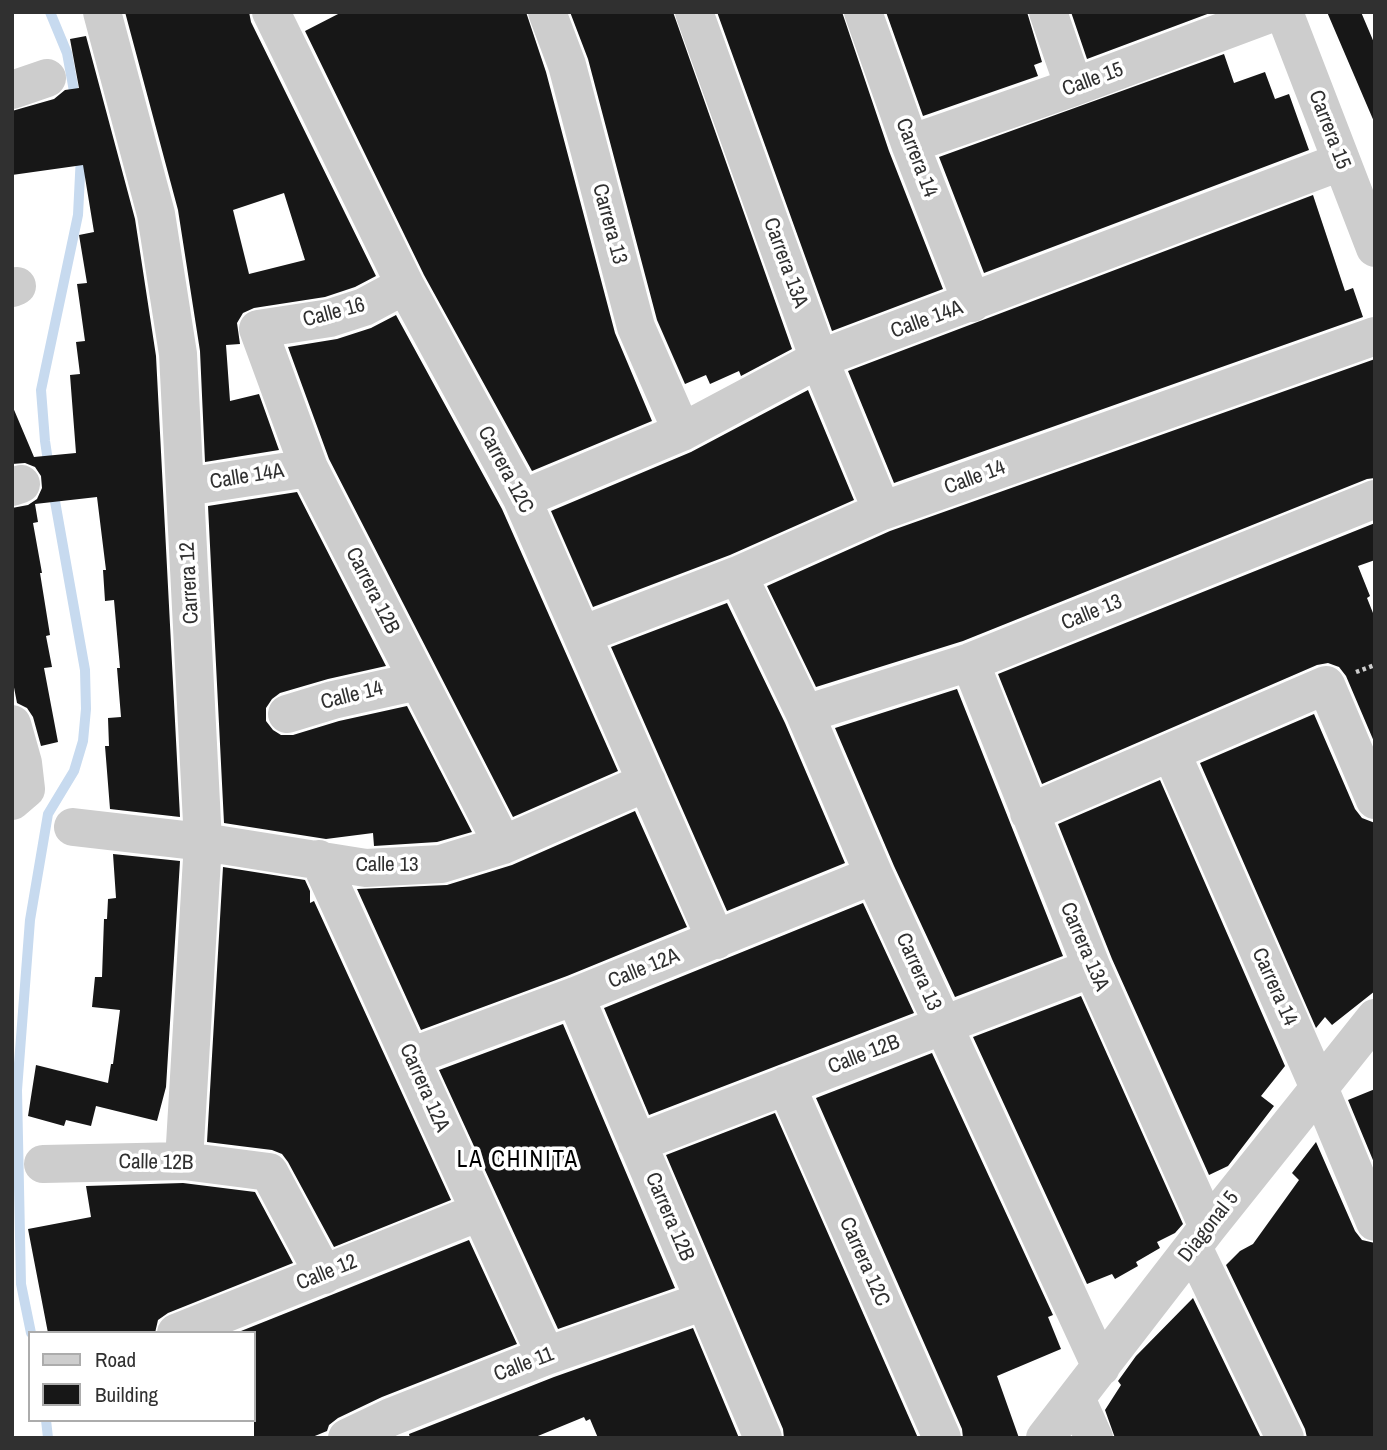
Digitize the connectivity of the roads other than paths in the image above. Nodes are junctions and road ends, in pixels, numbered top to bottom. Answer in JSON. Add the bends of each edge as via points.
{"nodes":[{"id":1,"x":102,"y":12,"type":"edge"},
{"id":2,"x":271,"y":12,"type":"edge"},
{"id":3,"x":547,"y":12,"type":"edge"},
{"id":4,"x":694,"y":12,"type":"edge"},
{"id":5,"x":863,"y":12,"type":"edge"},
{"id":6,"x":1048,"y":12,"type":"edge"},
{"id":7,"x":1275,"y":12,"type":"edge"},
{"id":8,"x":1284,"y":12,"type":"edge"},
{"id":9,"x":1074,"y":87,"type":"junction"},
{"id":10,"x":910,"y":144,"type":"junction"},
{"id":11,"x":1340,"y":162,"type":"junction"},
{"id":12,"x":1375,"y":248,"type":"edge"},
{"id":13,"x":405,"y":285,"type":"junction"},
{"id":14,"x":972,"y":303,"type":"junction"},
{"id":15,"x":258,"y":329,"type":"joint"},
{"id":16,"x":1375,"y":336,"type":"edge"},
{"id":17,"x":820,"y":359,"type":"junction"},
{"id":18,"x":682,"y":432,"type":"junction"},
{"id":19,"x":309,"y":468,"type":"junction"},
{"id":20,"x":185,"y":487,"type":"junction"},
{"id":21,"x":522,"y":499,"type":"junction"},
{"id":22,"x":1375,"y":499,"type":"edge"},
{"id":23,"x":882,"y":511,"type":"junction"},
{"id":24,"x":738,"y":575,"type":"junction"},
{"id":25,"x":582,"y":635,"type":"junction"},
{"id":26,"x":970,"y":662,"type":"junction"},
{"id":27,"x":418,"y":681,"type":"junction"},
{"id":28,"x":287,"y":714,"type":"dead end"},
{"id":29,"x":805,"y":714,"type":"junction"},
{"id":30,"x":12,"y":724,"type":"edge"},
{"id":31,"x":1171,"y":752,"type":"junction"},
{"id":32,"x":647,"y":782,"type":"junction"},
{"id":33,"x":19,"y":795,"type":"edge"},
{"id":34,"x":1375,"y":800,"type":"edge"},
{"id":35,"x":1029,"y":814,"type":"junction"},
{"id":36,"x":72,"y":827,"type":"dead end"},
{"id":37,"x":202,"y":842,"type":"junction"},
{"id":38,"x":503,"y":845,"type":"junction"},
{"id":39,"x":318,"y":859,"type":"junction"},
{"id":40,"x":874,"y":875,"type":"junction"},
{"id":41,"x":716,"y":940,"type":"junction"},
{"id":42,"x":1092,"y":968,"type":"junction"},
{"id":43,"x":575,"y":996,"type":"junction"},
{"id":44,"x":1375,"y":1018,"type":"edge"},
{"id":45,"x":943,"y":1024,"type":"junction"},
{"id":46,"x":410,"y":1057,"type":"junction"},
{"id":47,"x":786,"y":1086,"type":"junction"},
{"id":48,"x":1320,"y":1090,"type":"junction"},
{"id":49,"x":637,"y":1143,"type":"junction"},
{"id":50,"x":184,"y":1161,"type":"junction"},
{"id":51,"x":43,"y":1164,"type":"dead end"},
{"id":52,"x":479,"y":1212,"type":"junction"},
{"id":53,"x":1375,"y":1222,"type":"edge"},
{"id":54,"x":1200,"y":1237,"type":"junction"},
{"id":55,"x":324,"y":1275,"type":"junction"},
{"id":56,"x":704,"y":1301,"type":"junction"},
{"id":57,"x":181,"y":1331,"type":"edge"},
{"id":58,"x":546,"y":1356,"type":"junction"},
{"id":59,"x":1101,"y":1367,"type":"junction"},
{"id":60,"x":1076,"y":1398,"type":"junction"},
{"id":61,"x":396,"y":1427,"type":"edge"},
{"id":62,"x":347,"y":1438,"type":"edge"},
{"id":63,"x":763,"y":1438,"type":"edge"},
{"id":64,"x":942,"y":1438,"type":"edge"},
{"id":65,"x":1045,"y":1438,"type":"edge"},
{"id":66,"x":1094,"y":1438,"type":"edge"},
{"id":67,"x":1285,"y":1438,"type":"edge"}],
"edges":[{"from":1,"to":20,"type":"street","name":"Carrera 12","via":[[156,214],[178,354]]},
{"from":2,"to":13,"type":"street","name":"Carrera 12C"},
{"from":3,"to":18,"type":"street","name":"Carrera 13","via":[[567,65],[636,327]]},
{"from":4,"to":17,"type":"street","name":"Carrera 13A"},
{"from":5,"to":10,"type":"street","name":"Carrera 14"},
{"from":6,"to":9,"type":"street"},
{"from":7,"to":9,"type":"street","name":"Calle 15"},
{"from":8,"to":11,"type":"street","name":"Carrera 15"},
{"from":9,"to":10,"type":"street","name":"Calle 15"},
{"from":10,"to":14,"type":"street","name":"Carrera 14"},
{"from":11,"to":12,"type":"street","name":"Carrera 15"},
{"from":11,"to":14,"type":"street","name":"Calle 14A"},
{"from":13,"to":15,"type":"street","name":"Calle 16","via":[[364,307],[330,318]]},
{"from":13,"to":21,"type":"street","name":"Carrera 12C"},
{"from":14,"to":17,"type":"street","name":"Calle 14A"},
{"from":15,"to":19,"type":"street","name":"Carrera 12B"},
{"from":16,"to":23,"type":"street","name":"Calle 14"},
{"from":17,"to":18,"type":"street","name":"Calle 14A"},
{"from":17,"to":23,"type":"street","name":"Carrera 13A"},
{"from":18,"to":21,"type":"street","name":"Calle 14A"},
{"from":19,"to":20,"type":"street","name":"Calle 14A"},
{"from":19,"to":27,"type":"street","name":"Carrera 12B"},
{"from":20,"to":37,"type":"street","name":"Carrera 12"},
{"from":21,"to":25,"type":"street","name":"Carrera 12C"},
{"from":22,"to":26,"type":"street","name":"Calle 13"},
{"from":23,"to":24,"type":"street","name":"Calle 14"},
{"from":24,"to":25,"type":"street","name":"Calle 14"},
{"from":24,"to":29,"type":"street","name":"Carrera 13"},
{"from":25,"to":32,"type":"street","name":"Carrera 12C"},
{"from":26,"to":29,"type":"street","name":"Calle 13"},
{"from":26,"to":35,"type":"street","name":"Carrera 13A"},
{"from":27,"to":28,"type":"street","name":"Calle 14"},
{"from":27,"to":38,"type":"street","name":"Carrera 12B"},
{"from":29,"to":40,"type":"street","name":"Carrera 13"},
{"from":30,"to":33,"type":"street","via":[[23,763]]},
{"from":31,"to":34,"type":"street","via":[[1326,685]]},
{"from":31,"to":35,"type":"street"},
{"from":31,"to":48,"type":"street","name":"Carrera 14"},
{"from":32,"to":38,"type":"street","name":"Calle 13"},
{"from":32,"to":41,"type":"street","name":"Carrera 12C"},
{"from":35,"to":42,"type":"street","name":"Carrera 13A"},
{"from":36,"to":37,"type":"street","name":"Calle 13"},
{"from":37,"to":39,"type":"street","name":"Calle 13"},
{"from":37,"to":50,"type":"street","name":"Carrera 12"},
{"from":38,"to":39,"type":"street","name":"Calle 13","via":[[441,864],[366,868]]},
{"from":39,"to":46,"type":"street","name":"Carrera 12A"},
{"from":40,"to":41,"type":"street","name":"Calle 12A"},
{"from":40,"to":45,"type":"street","name":"Carrera 13"},
{"from":41,"to":43,"type":"street","name":"Calle 12A"},
{"from":42,"to":45,"type":"street","name":"Calle 12B"},
{"from":42,"to":54,"type":"street","name":"Carrera 13A"},
{"from":43,"to":46,"type":"street","name":"Calle 12A"},
{"from":43,"to":49,"type":"street","name":"Carrera 12B"},
{"from":44,"to":48,"type":"street","name":"Diagonal 5"},
{"from":45,"to":47,"type":"street","name":"Calle 12B"},
{"from":45,"to":59,"type":"street","name":"Carrera 13"},
{"from":46,"to":52,"type":"street","name":"Carrera 12A"},
{"from":47,"to":49,"type":"street","name":"Calle 12B"},
{"from":47,"to":64,"type":"street","name":"Carrera 12C"},
{"from":48,"to":53,"type":"street","name":"Carrera 14"},
{"from":48,"to":54,"type":"street","name":"Diagonal 5"},
{"from":49,"to":56,"type":"street","name":"Carrera 12B"},
{"from":50,"to":51,"type":"street","name":"Calle 12B"},
{"from":50,"to":55,"type":"street","name":"Calle 12B","via":[[269,1172]]},
{"from":52,"to":55,"type":"street","name":"Calle 12"},
{"from":52,"to":58,"type":"street","name":"Carrera 12A"},
{"from":54,"to":59,"type":"street","name":"Diagonal 5"},
{"from":54,"to":67,"type":"street","name":"Carrera 13A"},
{"from":55,"to":57,"type":"street","name":"Calle 12"},
{"from":56,"to":58,"type":"street","name":"Calle 11"},
{"from":56,"to":63,"type":"street","name":"Carrera 12B"},
{"from":58,"to":61,"type":"street","name":"Calle 11"},
{"from":59,"to":60,"type":"street","name":"Diagonal 5"},
{"from":60,"to":65,"type":"street","name":"Diagonal 5"},
{"from":60,"to":66,"type":"street"},
{"from":61,"to":62,"type":"street","name":"Calle 11"}]}
